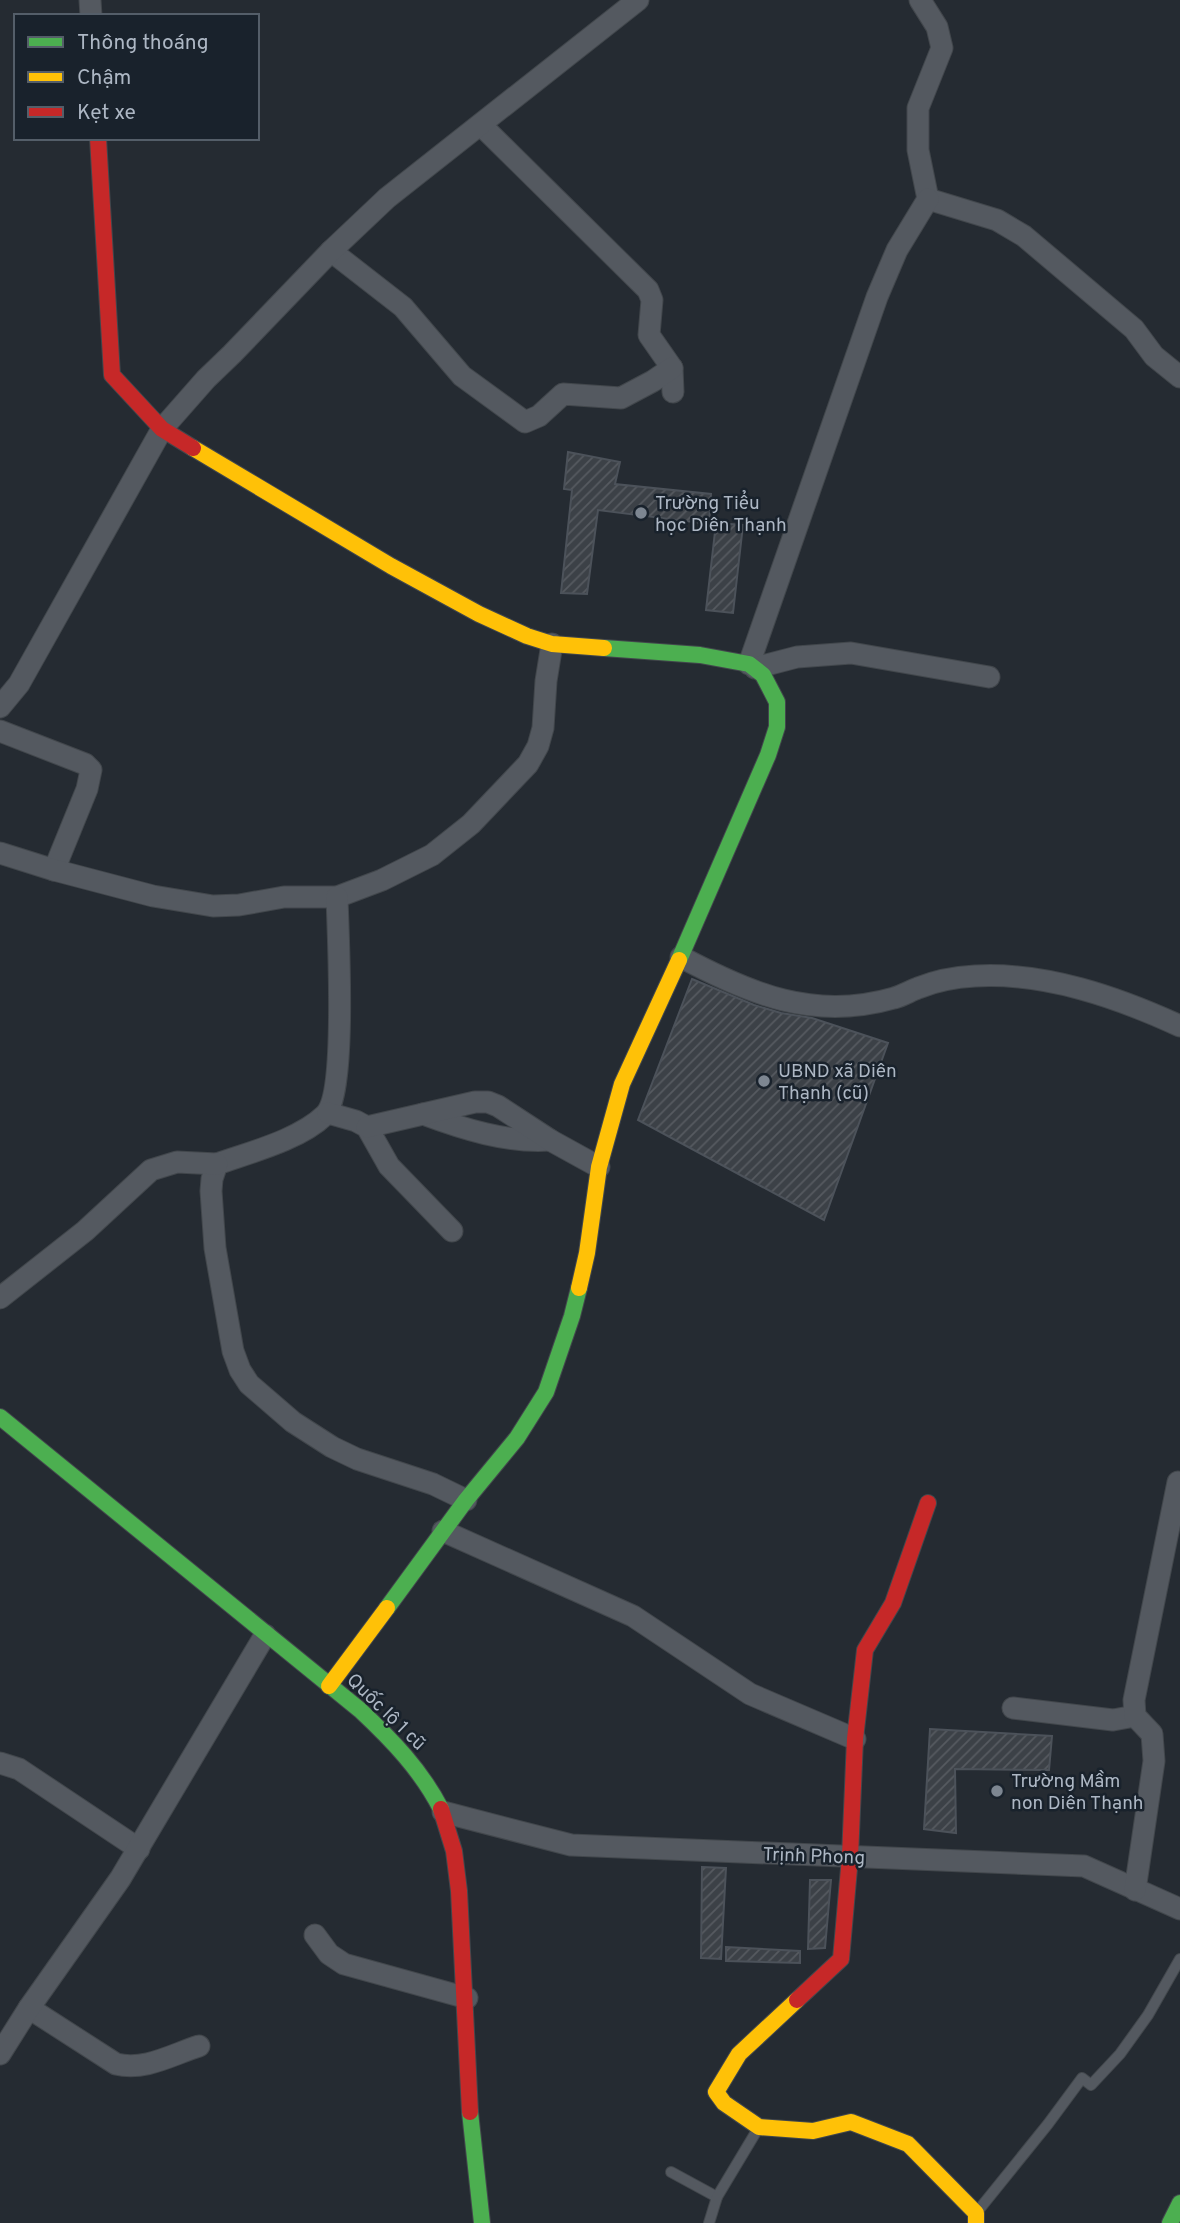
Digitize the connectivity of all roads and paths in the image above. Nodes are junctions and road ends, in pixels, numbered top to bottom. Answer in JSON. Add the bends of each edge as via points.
{"nodes":[{"id":1,"x":638,"y":0,"type":"edge"},
{"id":2,"x":920,"y":0,"type":"edge"},
{"id":3,"x":481,"y":125,"type":"junction"},
{"id":4,"x":98,"y":140,"type":"edge"},
{"id":5,"x":928,"y":199,"type":"junction"},
{"id":6,"x":331,"y":251,"type":"junction"},
{"id":7,"x":672,"y":368,"type":"junction"},
{"id":8,"x":1180,"y":377,"type":"edge"},
{"id":9,"x":673,"y":392,"type":"dead end"},
{"id":10,"x":162,"y":429,"type":"junction"},
{"id":11,"x":552,"y":644,"type":"junction"},
{"id":12,"x":752,"y":666,"type":"junction"},
{"id":13,"x":989,"y":677,"type":"dead end"},
{"id":14,"x":0,"y":707,"type":"edge"},
{"id":15,"x":0,"y":731,"type":"edge"},
{"id":16,"x":0,"y":853,"type":"edge"},
{"id":17,"x":54,"y":870,"type":"junction"},
{"id":18,"x":337,"y":897,"type":"junction"},
{"id":19,"x":681,"y":957,"type":"junction"},
{"id":20,"x":1180,"y":1026,"type":"edge"},
{"id":21,"x":328,"y":1113,"type":"junction"},
{"id":22,"x":422,"y":1114,"type":"junction"},
{"id":23,"x":367,"y":1127,"type":"junction"},
{"id":24,"x":550,"y":1140,"type":"junction"},
{"id":25,"x":217,"y":1164,"type":"junction"},
{"id":26,"x":599,"y":1167,"type":"junction"},
{"id":27,"x":452,"y":1231,"type":"dead end"},
{"id":28,"x":0,"y":1298,"type":"edge"},
{"id":29,"x":0,"y":1417,"type":"edge"},
{"id":30,"x":1178,"y":1482,"type":"dead end"},
{"id":31,"x":466,"y":1500,"type":"junction"},
{"id":32,"x":929,"y":1503,"type":"dead end"},
{"id":33,"x":443,"y":1531,"type":"junction"},
{"id":34,"x":265,"y":1634,"type":"junction"},
{"id":35,"x":329,"y":1686,"type":"junction"},
{"id":36,"x":1013,"y":1708,"type":"dead end"},
{"id":37,"x":1135,"y":1716,"type":"junction"},
{"id":38,"x":855,"y":1739,"type":"junction"},
{"id":39,"x":0,"y":1763,"type":"edge"},
{"id":40,"x":443,"y":1812,"type":"junction"},
{"id":41,"x":139,"y":1849,"type":"junction"},
{"id":42,"x":850,"y":1857,"type":"junction"},
{"id":43,"x":1135,"y":1890,"type":"junction"},
{"id":44,"x":1180,"y":1909,"type":"edge"},
{"id":45,"x":315,"y":1935,"type":"dead end"},
{"id":46,"x":1180,"y":1959,"type":"edge"},
{"id":47,"x":467,"y":1998,"type":"junction"},
{"id":48,"x":29,"y":2008,"type":"junction"},
{"id":49,"x":199,"y":2046,"type":"dead end"},
{"id":50,"x":1,"y":2050,"type":"edge"},
{"id":51,"x":759,"y":2127,"type":"junction"},
{"id":52,"x":671,"y":2172,"type":"dead end"},
{"id":53,"x":717,"y":2197,"type":"junction"},
{"id":54,"x":1180,"y":2203,"type":"edge"},
{"id":55,"x":976,"y":2218,"type":"edge"},
{"id":56,"x":482,"y":2223,"type":"edge"},
{"id":57,"x":709,"y":2223,"type":"edge"},
{"id":58,"x":1170,"y":2223,"type":"edge"}],
"edges":[{"from":1,"to":3,"type":"street"},
{"from":2,"to":5,"type":"street","via":[[937,27],[942,48],[918,108],[918,150]]},
{"from":3,"to":6,"type":"street","via":[[387,198]]},
{"from":3,"to":7,"type":"street","via":[[648,290],[652,300],[649,335]]},
{"from":4,"to":10,"type":"street","via":[[112,375]]},
{"from":5,"to":8,"type":"street","via":[[997,220],[1024,236],[1134,329],[1154,356]]},
{"from":5,"to":12,"type":"street","via":[[897,250],[877,297]]},
{"from":6,"to":7,"type":"street","via":[[403,307],[462,376],[525,422],[563,394],[621,398]]},
{"from":6,"to":10,"type":"street"},
{"from":7,"to":9,"type":"street"},
{"from":10,"to":11,"type":"street","via":[[391,566],[479,614]]},
{"from":10,"to":14,"type":"street","via":[[19,684]]},
{"from":11,"to":12,"type":"street","via":[[700,655]]},
{"from":11,"to":18,"type":"street","via":[[543,728],[528,764],[471,824],[432,856]]},
{"from":12,"to":13,"type":"street","via":[[851,653]]},
{"from":12,"to":19,"type":"street","via":[[763,675],[777,702],[777,727]]},
{"from":15,"to":17,"type":"street","via":[[91,770]]},
{"from":16,"to":17,"type":"street"},
{"from":17,"to":18,"type":"street","via":[[213,906],[284,897]]},
{"from":18,"to":21,"type":"street","via":[[337,1075]]},
{"from":19,"to":20,"type":"street","via":[[753,992],[814,1007],[869,1004],[956,978],[1032,977],[1136,1007]]},
{"from":19,"to":26,"type":"street","via":[[622,1084]]},
{"from":21,"to":23,"type":"street"},
{"from":21,"to":25,"type":"street","via":[[309,1128]]},
{"from":22,"to":23,"type":"street"},
{"from":22,"to":24,"type":"street","via":[[528,1142]]},
{"from":22,"to":24,"type":"street","via":[[488,1101]]},
{"from":23,"to":27,"type":"street","via":[[388,1166]]},
{"from":24,"to":26,"type":"street"},
{"from":25,"to":28,"type":"street","via":[[177,1163],[151,1170],[85,1231]]},
{"from":25,"to":31,"type":"street","via":[[211,1191],[215,1248],[233,1352],[249,1384],[293,1422],[332,1447]]},
{"from":26,"to":31,"type":"street","via":[[587,1253],[546,1392],[517,1438]]},
{"from":29,"to":34,"type":"street","name":"Quốc lộ 1 cũ"},
{"from":30,"to":37,"type":"street","via":[[1134,1700]]},
{"from":31,"to":33,"type":"street"},
{"from":32,"to":38,"type":"street","via":[[893,1602],[865,1650]]},
{"from":33,"to":35,"type":"street"},
{"from":33,"to":38,"type":"street","via":[[634,1616],[750,1694]]},
{"from":34,"to":35,"type":"street","name":"Quốc lộ 1 cũ"},
{"from":34,"to":41,"type":"street"},
{"from":35,"to":40,"type":"street","name":"Quốc lộ 1 cũ","via":[[397,1747],[431,1788]]},
{"from":36,"to":37,"type":"street","via":[[1112,1720]]},
{"from":37,"to":43,"type":"street","via":[[1152,1734],[1154,1761]]},
{"from":38,"to":42,"type":"street"},
{"from":39,"to":41,"type":"street","via":[[19,1769]]},
{"from":40,"to":42,"type":"street","name":"Trịnh Phong","via":[[571,1845]]},
{"from":40,"to":47,"type":"street","name":"Quốc lộ 1 cũ","via":[[460,1881]]},
{"from":41,"to":48,"type":"street"},
{"from":42,"to":43,"type":"street","name":"Trịnh Phong","via":[[1084,1866]]},
{"from":42,"to":51,"type":"street","via":[[841,1959],[739,2054],[716,2092]]},
{"from":43,"to":44,"type":"street","name":"Trịnh Phong"},
{"from":45,"to":47,"type":"street","via":[[344,1965]]},
{"from":46,"to":55,"type":"lane","via":[[1120,2054],[1091,2085],[1082,2078]]},
{"from":47,"to":56,"type":"street","name":"Quốc lộ 1 cũ"},
{"from":48,"to":49,"type":"street","via":[[116,2064],[130,2068]]},
{"from":48,"to":50,"type":"street"},
{"from":51,"to":53,"type":"lane"},
{"from":51,"to":55,"type":"street","via":[[813,2131],[852,2122],[908,2144]]},
{"from":52,"to":53,"type":"lane"},
{"from":53,"to":57,"type":"lane"},
{"from":54,"to":58,"type":"street"}]}
